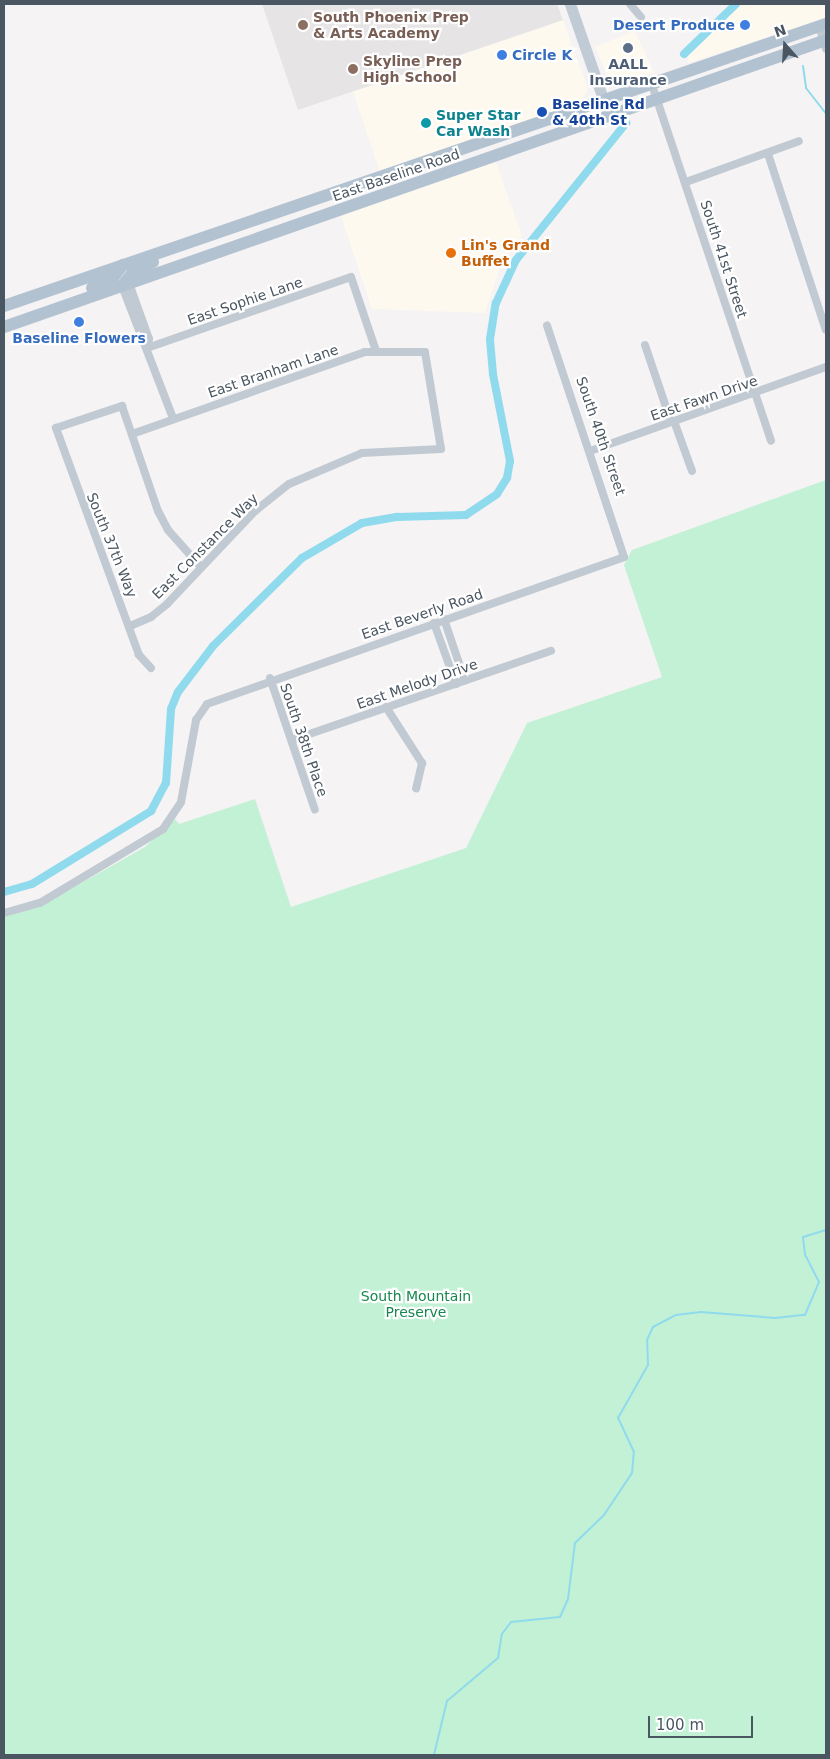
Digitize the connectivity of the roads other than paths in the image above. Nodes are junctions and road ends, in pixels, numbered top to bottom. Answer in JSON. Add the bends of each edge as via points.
{"nodes":[{"id":1,"x":570,"y":4,"type":"edge"},
{"id":2,"x":630,"y":4,"type":"edge"},
{"id":3,"x":642,"y":18,"type":"dead end"},
{"id":4,"x":822,"y":25,"type":"edge"},
{"id":5,"x":825,"y":44,"type":"edge"},
{"id":6,"x":652,"y":85,"type":"junction"},
{"id":7,"x":656,"y":99,"type":"junction"},
{"id":8,"x":604,"y":102,"type":"junction"},
{"id":9,"x":609,"y":116,"type":"junction"},
{"id":10,"x":799,"y":140,"type":"dead end"},
{"id":11,"x":467,"y":150,"type":"junction"},
{"id":12,"x":768,"y":154,"type":"junction"},
{"id":13,"x":471,"y":164,"type":"junction"},
{"id":14,"x":686,"y":182,"type":"junction"},
{"id":15,"x":122,"y":276,"type":"junction"},
{"id":16,"x":4,"y":306,"type":"edge"},
{"id":17,"x":547,"y":325,"type":"dead end"},
{"id":18,"x":4,"y":327,"type":"edge"},
{"id":19,"x":826,"y":330,"type":"edge"},
{"id":20,"x":645,"y":344,"type":"dead end"},
{"id":21,"x":147,"y":348,"type":"junction"},
{"id":22,"x":376,"y":350,"type":"junction"},
{"id":23,"x":826,"y":367,"type":"edge"},
{"id":24,"x":755,"y":394,"type":"junction"},
{"id":25,"x":173,"y":418,"type":"junction"},
{"id":26,"x":673,"y":422,"type":"junction"},
{"id":27,"x":132,"y":434,"type":"junction"},
{"id":28,"x":771,"y":441,"type":"dead end"},
{"id":29,"x":441,"y":449,"type":"joint"},
{"id":30,"x":590,"y":451,"type":"junction"},
{"id":31,"x":692,"y":471,"type":"dead end"},
{"id":32,"x":624,"y":557,"type":"joint"},
{"id":33,"x":201,"y":567,"type":"junction"},
{"id":34,"x":444,"y":619,"type":"junction"},
{"id":35,"x":434,"y":623,"type":"junction"},
{"id":36,"x":130,"y":626,"type":"junction"},
{"id":37,"x":551,"y":651,"type":"dead end"},
{"id":38,"x":151,"y":668,"type":"dead end"},
{"id":39,"x":270,"y":678,"type":"junction"},
{"id":40,"x":465,"y":681,"type":"junction"},
{"id":41,"x":456,"y":684,"type":"junction"},
{"id":42,"x":386,"y":708,"type":"junction"},
{"id":43,"x":292,"y":740,"type":"junction"},
{"id":44,"x":416,"y":788,"type":"dead end"},
{"id":45,"x":315,"y":810,"type":"dead end"},
{"id":46,"x":4,"y":913,"type":"edge"}],
"edges":[{"from":1,"to":8,"type":"main road"},
{"from":2,"to":3,"type":"street"},
{"from":4,"to":5,"type":"street"},
{"from":4,"to":6,"type":"main road","name":"East Baseline Road"},
{"from":5,"to":7,"type":"main road","name":"East Baseline Road"},
{"from":6,"to":7,"type":"street","name":"South 41st Street"},
{"from":6,"to":8,"type":"main road","name":"East Baseline Road"},
{"from":7,"to":9,"type":"main road","name":"East Baseline Road"},
{"from":7,"to":14,"type":"street","name":"South 41st Street"},
{"from":8,"to":9,"type":"main road"},
{"from":8,"to":11,"type":"main road","name":"East Baseline Road"},
{"from":9,"to":13,"type":"main road","name":"East Baseline Road"},
{"from":10,"to":12,"type":"street"},
{"from":11,"to":13,"type":"main road"},
{"from":11,"to":15,"type":"main road","name":"East Baseline Road","via":[[180,245]]},
{"from":12,"to":14,"type":"street"},
{"from":12,"to":19,"type":"street"},
{"from":13,"to":15,"type":"main road","name":"East Baseline Road"},
{"from":14,"to":24,"type":"street","name":"South 41st Street"},
{"from":15,"to":16,"type":"main road","name":"East Baseline Road"},
{"from":15,"to":18,"type":"main road","name":"East Baseline Road","via":[[65,306]]},
{"from":15,"to":21,"type":"street"},
{"from":17,"to":30,"type":"street","name":"South 40th Street"},
{"from":20,"to":26,"type":"street"},
{"from":21,"to":22,"type":"street","name":"East Sophie Lane","via":[[351,277]]},
{"from":21,"to":25,"type":"street"},
{"from":22,"to":25,"type":"street","name":"East Branham Lane"},
{"from":22,"to":29,"type":"street","name":"East Branham Lane","via":[[425,352]]},
{"from":23,"to":24,"type":"street","name":"East Fawn Drive"},
{"from":24,"to":26,"type":"street","name":"East Fawn Drive"},
{"from":24,"to":28,"type":"street","name":"South 41st Street"},
{"from":25,"to":27,"type":"street","name":"East Branham Lane"},
{"from":26,"to":30,"type":"street","name":"East Fawn Drive"},
{"from":26,"to":31,"type":"street"},
{"from":27,"to":33,"type":"street","via":[[165,524]]},
{"from":27,"to":36,"type":"street","name":"South 37th Way","via":[[122,406],[56,428],[93,538]]},
{"from":29,"to":33,"type":"street","name":"East Constance Way","via":[[398,449],[329,463],[289,484],[261,506]]},
{"from":30,"to":32,"type":"street","name":"South 40th Street"},
{"from":32,"to":34,"type":"street","name":"East Beverly Road"},
{"from":33,"to":36,"type":"street","name":"East Constance Way","via":[[151,617]]},
{"from":34,"to":35,"type":"street","name":"East Beverly Road"},
{"from":34,"to":40,"type":"street"},
{"from":35,"to":39,"type":"street","name":"East Beverly Road"},
{"from":35,"to":41,"type":"street"},
{"from":36,"to":38,"type":"street","name":"South 37th Way","via":[[139,655]]},
{"from":37,"to":40,"type":"street","name":"East Melody Drive"},
{"from":39,"to":43,"type":"street","name":"South 38th Place"},
{"from":39,"to":46,"type":"street","name":"East Beverly Road","via":[[207,704],[196,720],[186,787],[163,829],[40,904]]},
{"from":40,"to":41,"type":"street","name":"East Melody Drive"},
{"from":41,"to":42,"type":"street","name":"East Melody Drive"},
{"from":42,"to":43,"type":"street","name":"East Melody Drive"},
{"from":42,"to":44,"type":"street","via":[[422,764]]},
{"from":43,"to":45,"type":"street","name":"South 38th Place"}]}
